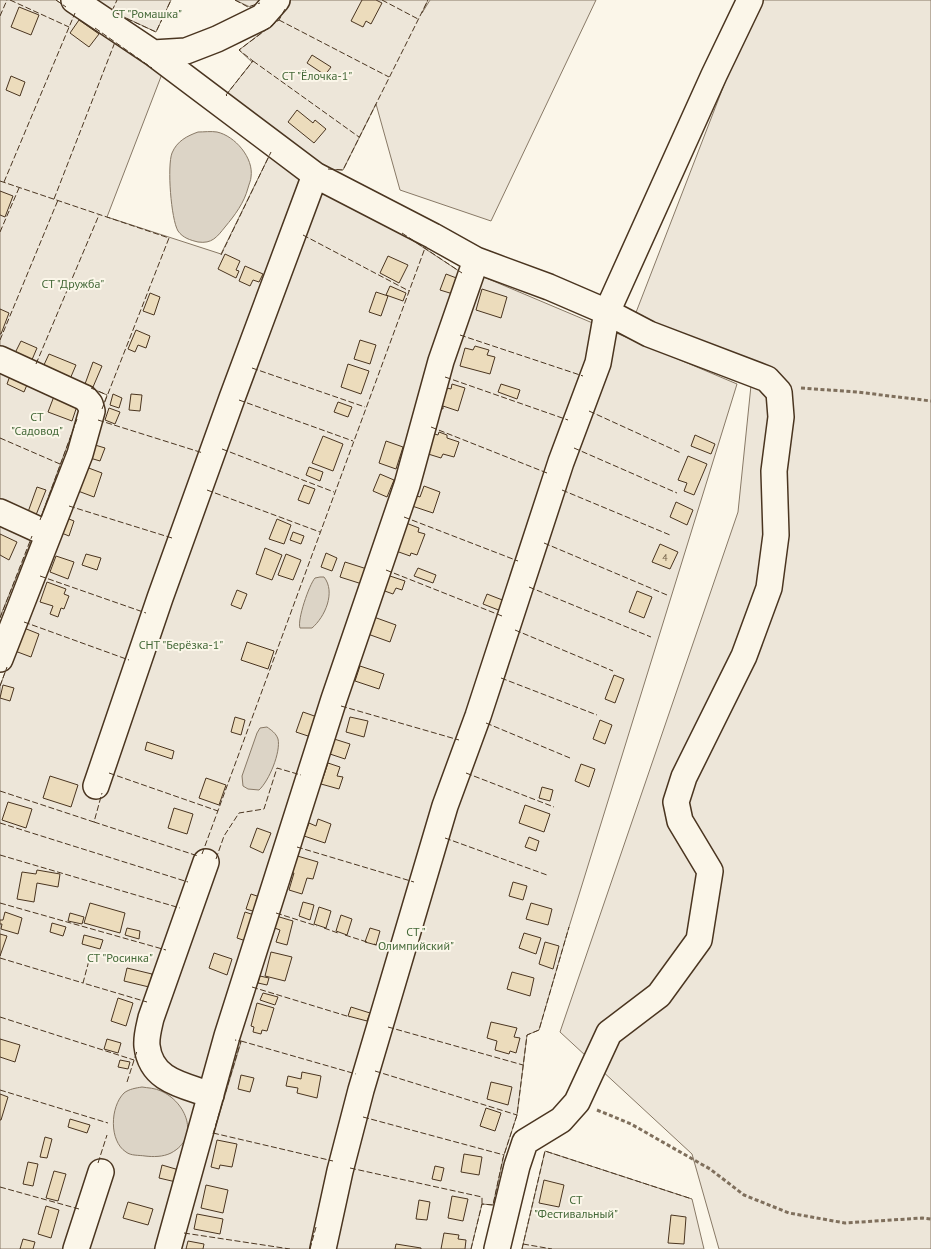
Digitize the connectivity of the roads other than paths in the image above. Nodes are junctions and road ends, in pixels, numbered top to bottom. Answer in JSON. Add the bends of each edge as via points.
{"nodes":[{"id":1,"x":74,"y":0,"type":"edge"},
{"id":2,"x":277,"y":0,"type":"edge"},
{"id":3,"x":750,"y":0,"type":"edge"},
{"id":4,"x":153,"y":53,"type":"junction"},
{"id":5,"x":315,"y":175,"type":"junction"},
{"id":6,"x":476,"y":260,"type":"junction"},
{"id":7,"x":607,"y":312,"type":"junction"},
{"id":8,"x":0,"y":359,"type":"edge"},
{"id":9,"x":0,"y":512,"type":"edge"},
{"id":10,"x":48,"y":534,"type":"junction"},
{"id":11,"x":0,"y":659,"type":"edge"},
{"id":12,"x":96,"y":786,"type":"dead end"},
{"id":13,"x":206,"y":862,"type":"dead end"},
{"id":14,"x":211,"y":1095,"type":"junction"},
{"id":15,"x":101,"y":1172,"type":"dead end"},
{"id":16,"x":76,"y":1249,"type":"edge"},
{"id":17,"x":168,"y":1249,"type":"edge"},
{"id":18,"x":324,"y":1249,"type":"edge"},
{"id":19,"x":497,"y":1249,"type":"edge"}],
"edges":[{"from":1,"to":4,"type":"lane"},
{"from":2,"to":4,"type":"lane","via":[[262,17],[217,40],[186,51]]},
{"from":3,"to":7,"type":"lane"},
{"from":4,"to":5,"type":"lane"},
{"from":5,"to":6,"type":"lane"},
{"from":5,"to":12,"type":"lane","via":[[180,543]]},
{"from":6,"to":7,"type":"lane"},
{"from":6,"to":14,"type":"lane","via":[[441,361],[407,485],[331,709]]},
{"from":7,"to":18,"type":"lane","via":[[598,363],[561,462],[442,815],[361,1090]]},
{"from":7,"to":19,"type":"lane","via":[[649,334],[766,379],[778,392],[781,417],[774,470],[776,535],[769,588],[744,656],[684,777],[676,802],[680,821],[710,871],[699,940],[659,995],[608,1033],[576,1102],[561,1120],[525,1142],[516,1166]]},
{"from":8,"to":10,"type":"lane","via":[[85,398],[92,411],[80,454]]},
{"from":9,"to":10,"type":"lane"},
{"from":10,"to":11,"type":"lane"},
{"from":13,"to":14,"type":"lane","via":[[151,1018],[146,1044],[155,1070],[173,1082]]},
{"from":14,"to":17,"type":"lane"},
{"from":15,"to":16,"type":"lane"}]}
